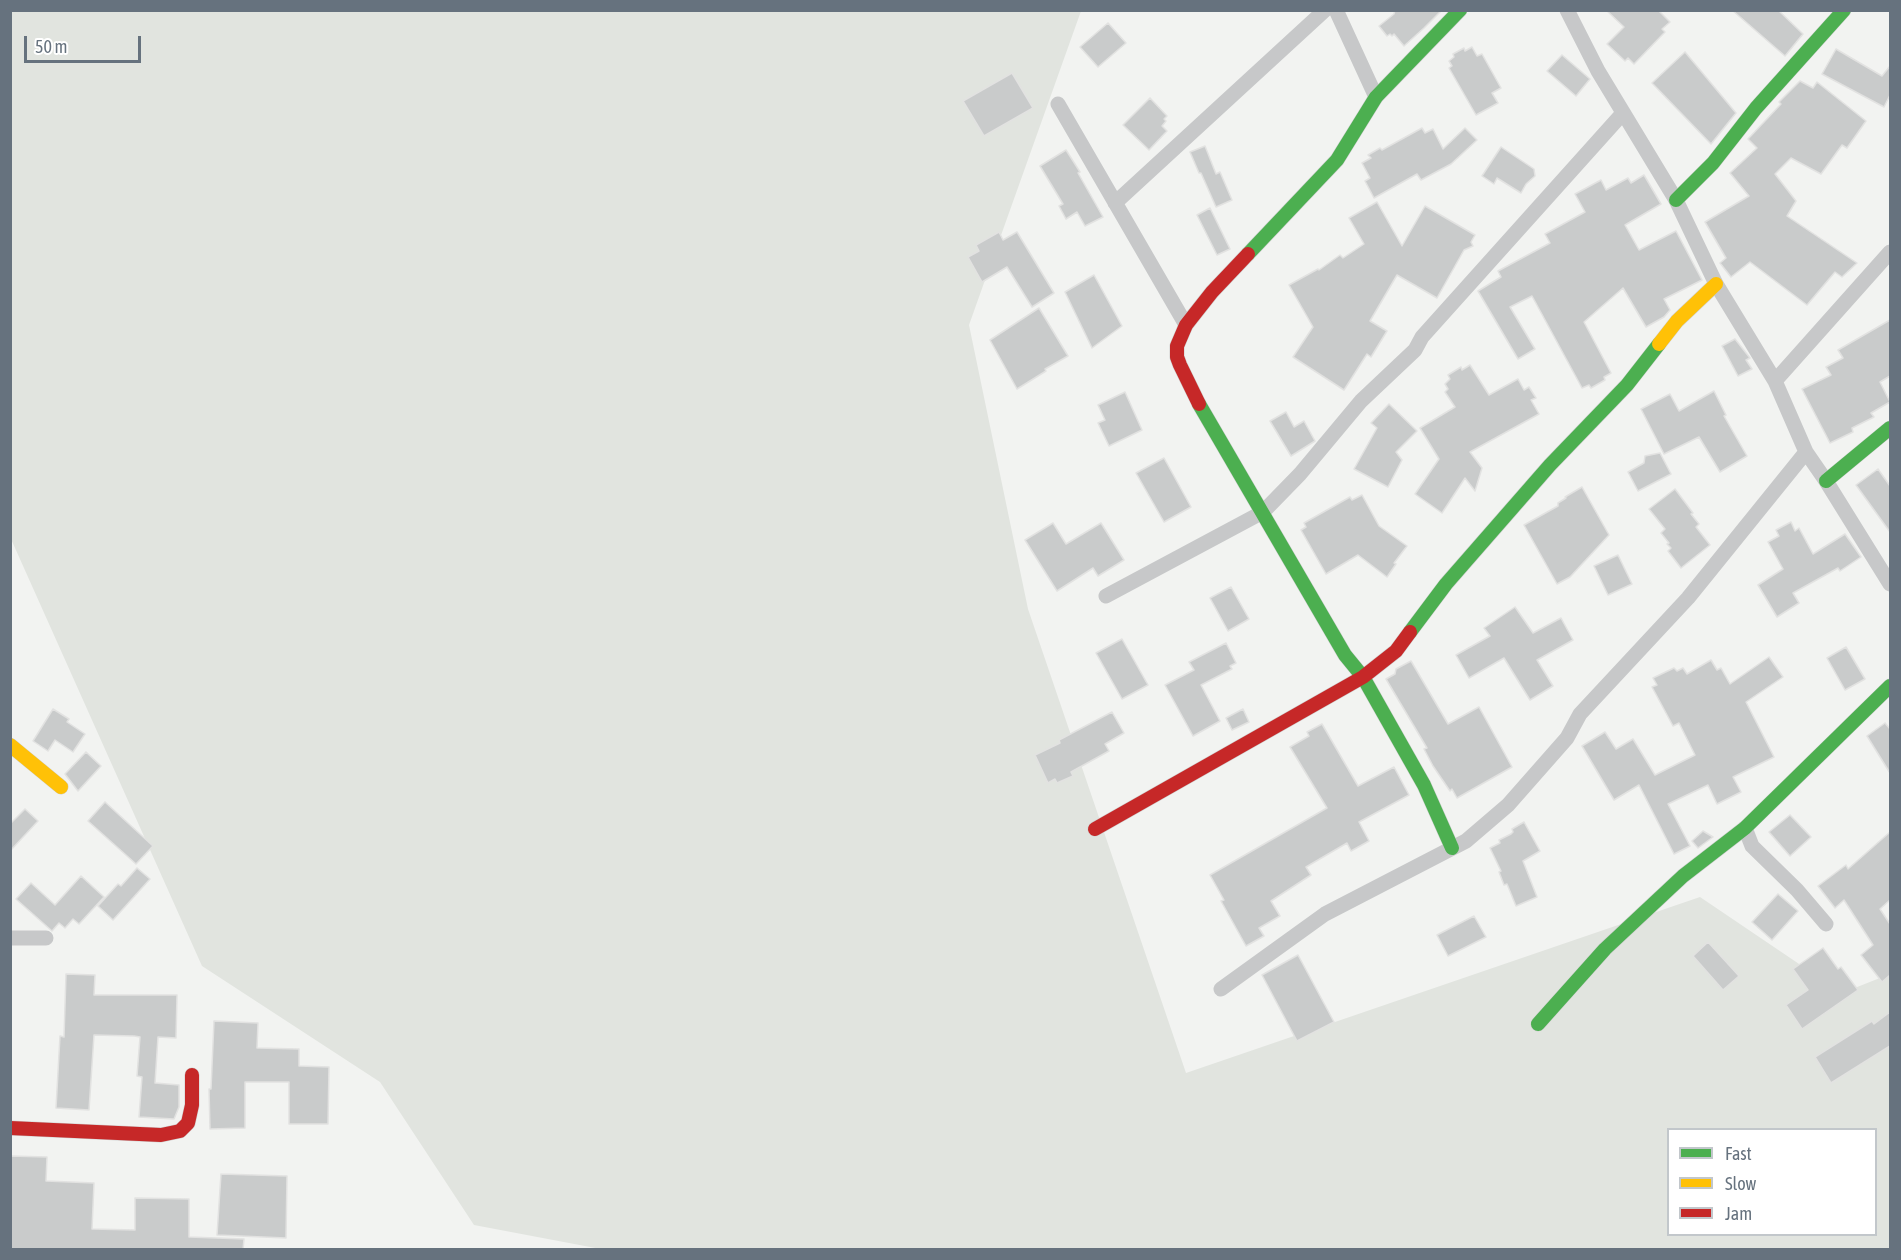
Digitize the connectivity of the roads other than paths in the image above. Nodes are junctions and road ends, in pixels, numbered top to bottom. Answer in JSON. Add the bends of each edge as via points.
{"nodes":[{"id":1,"x":1325,"y":10,"type":"edge"},
{"id":2,"x":1336,"y":10,"type":"edge"},
{"id":3,"x":1460,"y":10,"type":"edge"},
{"id":4,"x":1567,"y":10,"type":"edge"},
{"id":5,"x":1844,"y":10,"type":"edge"},
{"id":6,"x":1376,"y":97,"type":"junction"},
{"id":7,"x":1058,"y":104,"type":"dead end"},
{"id":8,"x":1623,"y":113,"type":"junction"},
{"id":9,"x":1676,"y":200,"type":"junction"},
{"id":10,"x":1115,"y":203,"type":"junction"},
{"id":11,"x":1890,"y":252,"type":"edge"},
{"id":12,"x":1716,"y":284,"type":"junction"},
{"id":13,"x":1186,"y":325,"type":"junction"},
{"id":14,"x":1775,"y":381,"type":"junction"},
{"id":15,"x":1890,"y":428,"type":"edge"},
{"id":16,"x":1806,"y":452,"type":"junction"},
{"id":17,"x":1826,"y":481,"type":"junction"},
{"id":18,"x":1263,"y":512,"type":"junction"},
{"id":19,"x":1890,"y":584,"type":"edge"},
{"id":20,"x":1106,"y":596,"type":"dead end"},
{"id":21,"x":1362,"y":677,"type":"junction"},
{"id":22,"x":1889,"y":691,"type":"edge"},
{"id":23,"x":10,"y":745,"type":"edge"},
{"id":24,"x":61,"y":787,"type":"dead end"},
{"id":25,"x":1745,"y":828,"type":"junction"},
{"id":26,"x":1095,"y":830,"type":"dead end"},
{"id":27,"x":1452,"y":848,"type":"junction"},
{"id":28,"x":1826,"y":924,"type":"dead end"},
{"id":29,"x":10,"y":938,"type":"edge"},
{"id":30,"x":46,"y":938,"type":"dead end"},
{"id":31,"x":1221,"y":989,"type":"dead end"},
{"id":32,"x":1538,"y":1024,"type":"dead end"},
{"id":33,"x":192,"y":1075,"type":"dead end"},
{"id":34,"x":10,"y":1128,"type":"edge"}],
"edges":[{"from":1,"to":10,"type":"street"},
{"from":2,"to":6,"type":"street"},
{"from":3,"to":6,"type":"street"},
{"from":4,"to":8,"type":"street"},
{"from":5,"to":9,"type":"street","via":[[1756,108],[1713,163]]},
{"from":6,"to":13,"type":"street","via":[[1337,160],[1212,292]]},
{"from":7,"to":10,"type":"street"},
{"from":8,"to":9,"type":"street"},
{"from":8,"to":18,"type":"street","via":[[1422,337],[1415,350],[1361,401]]},
{"from":9,"to":12,"type":"street"},
{"from":10,"to":13,"type":"street"},
{"from":11,"to":14,"type":"street"},
{"from":12,"to":14,"type":"street"},
{"from":12,"to":21,"type":"street","via":[[1677,321],[1627,385],[1550,465],[1453,576],[1396,651]]},
{"from":13,"to":18,"type":"street","via":[[1177,346],[1180,365]]},
{"from":14,"to":16,"type":"street"},
{"from":15,"to":17,"type":"street"},
{"from":16,"to":17,"type":"street"},
{"from":16,"to":27,"type":"street","via":[[1688,598],[1580,714],[1567,738],[1508,805]]},
{"from":17,"to":19,"type":"street"},
{"from":18,"to":20,"type":"street"},
{"from":18,"to":21,"type":"street","via":[[1345,655]]},
{"from":21,"to":26,"type":"street"},
{"from":21,"to":27,"type":"street","via":[[1424,785]]},
{"from":22,"to":25,"type":"street","via":[[1834,739]]},
{"from":23,"to":24,"type":"street"},
{"from":25,"to":28,"type":"street","via":[[1752,846]]},
{"from":25,"to":32,"type":"street","via":[[1683,876],[1605,949]]},
{"from":27,"to":31,"type":"street","via":[[1325,914]]},
{"from":29,"to":30,"type":"street"},
{"from":33,"to":34,"type":"street","via":[[192,1105],[188,1123],[180,1131],[161,1135]]}]}
